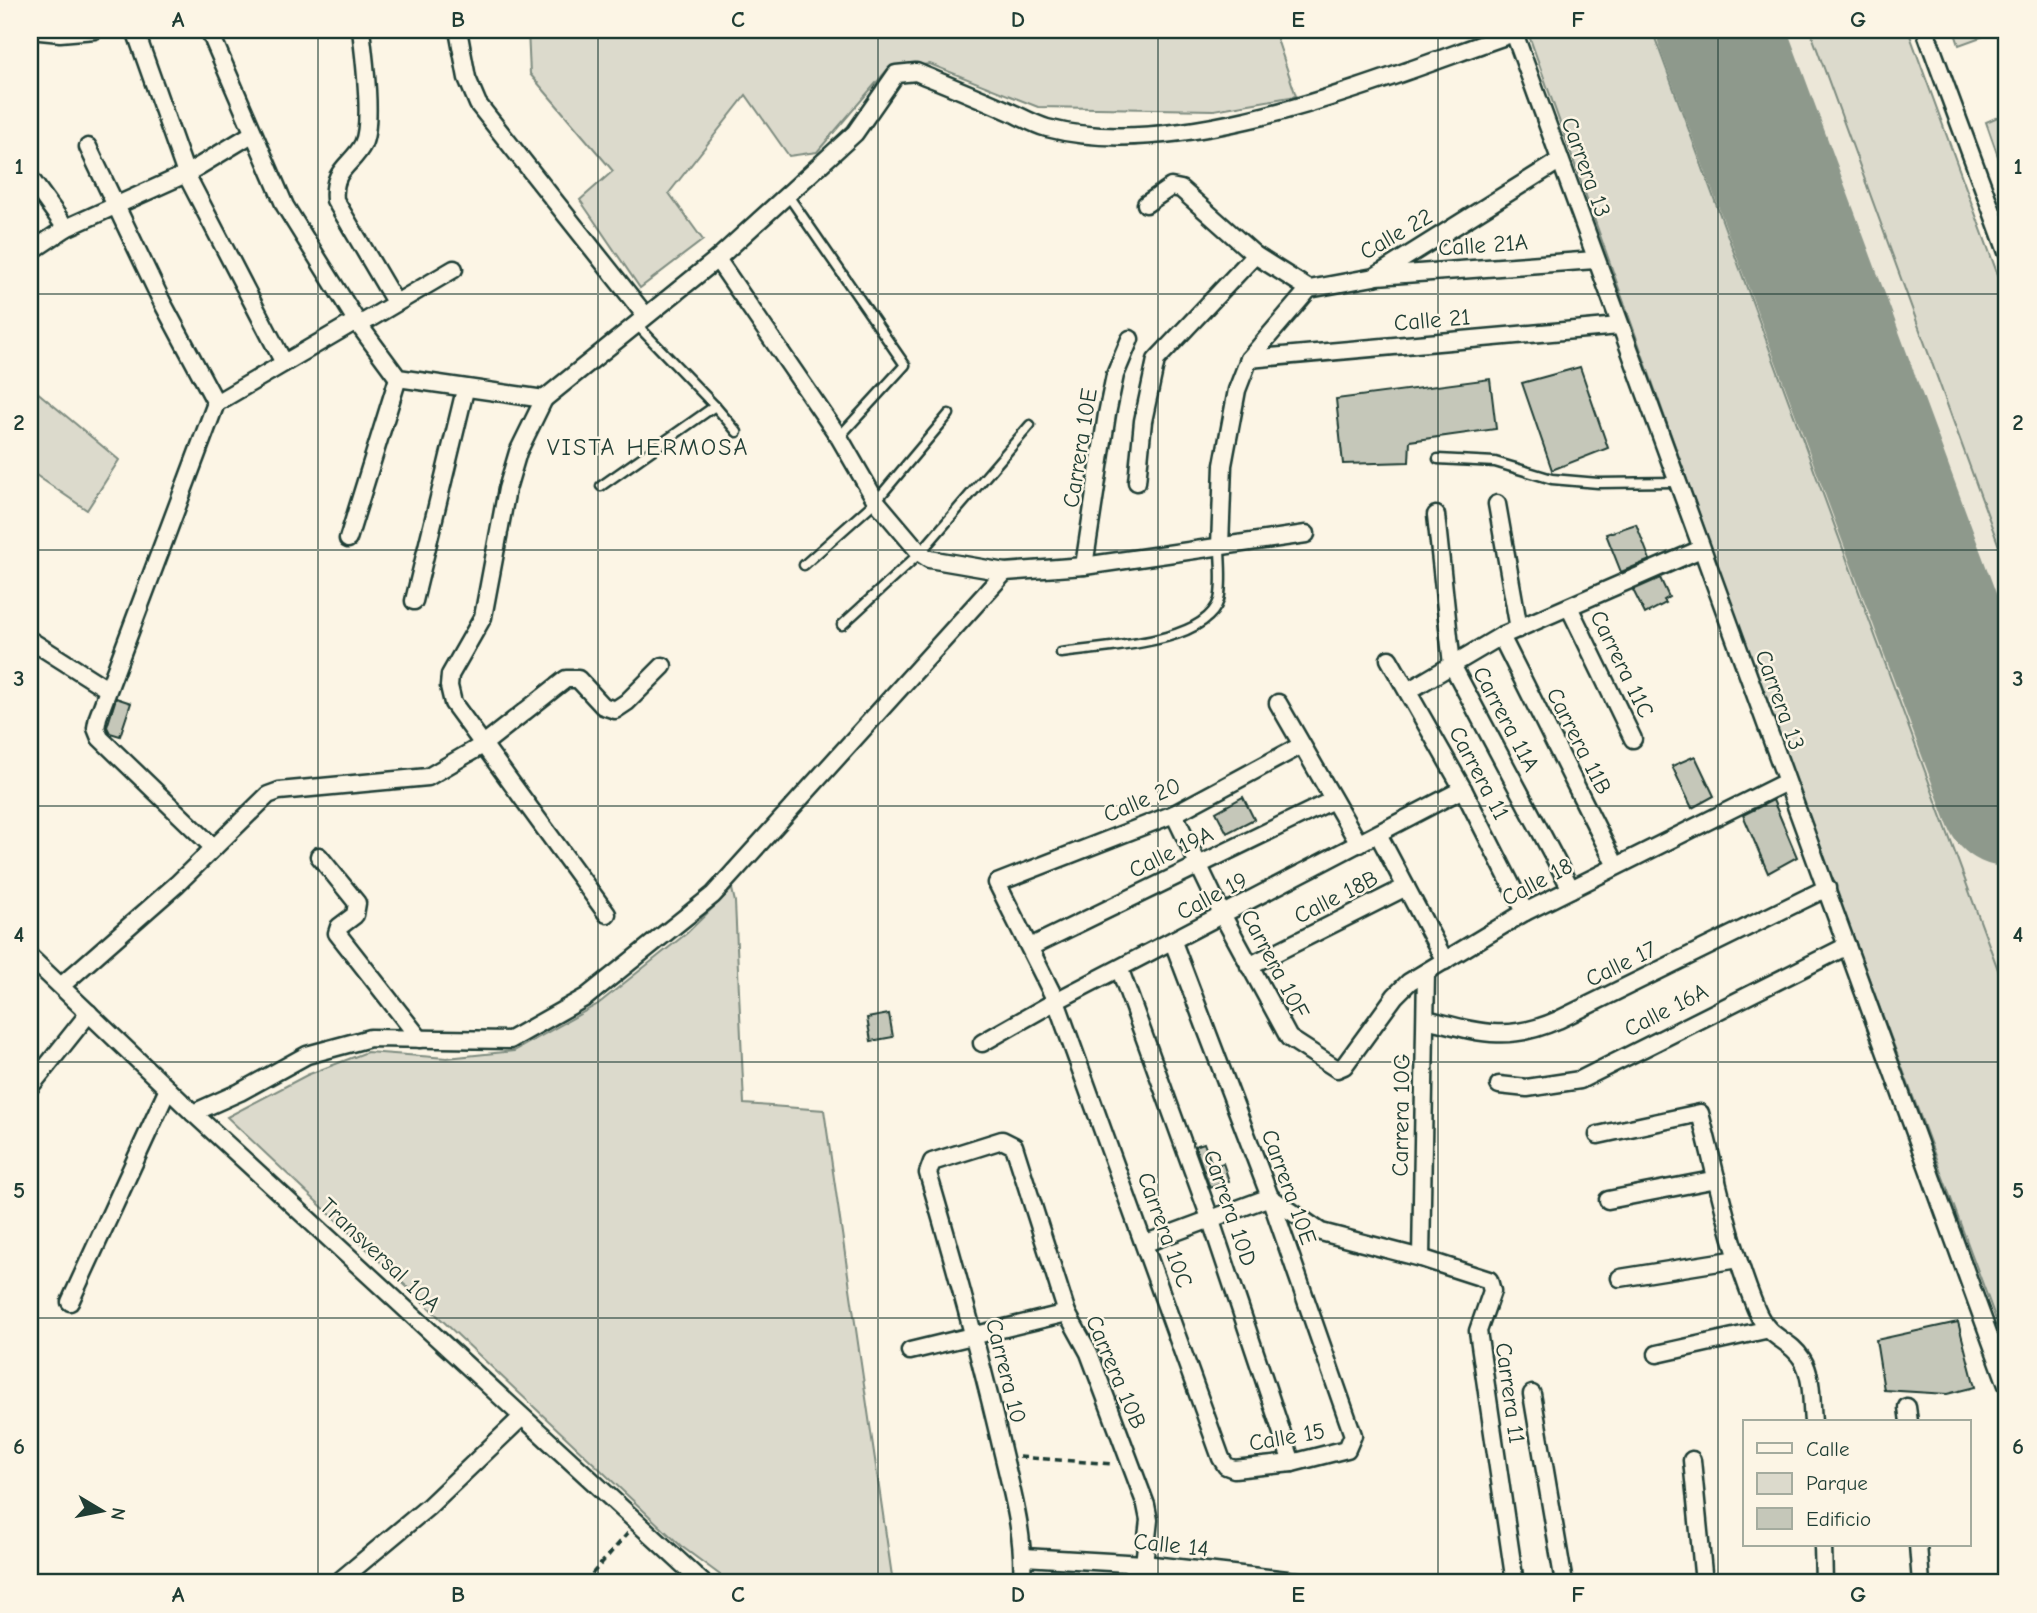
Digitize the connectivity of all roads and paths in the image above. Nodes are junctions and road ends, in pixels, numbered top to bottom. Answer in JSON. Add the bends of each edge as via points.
{"nodes":[{"id":1,"x":30,"y":30,"type":"edge"},
{"id":2,"x":94,"y":30,"type":"edge"},
{"id":3,"x":135,"y":30,"type":"edge"},
{"id":4,"x":209,"y":30,"type":"edge"},
{"id":5,"x":361,"y":30,"type":"edge"},
{"id":6,"x":458,"y":30,"type":"edge"},
{"id":7,"x":1925,"y":30,"type":"edge"},
{"id":8,"x":1513,"y":32,"type":"edge"},
{"id":9,"x":252,"y":134,"type":"junction"},
{"id":10,"x":88,"y":147,"type":"dead end"},
{"id":11,"x":1559,"y":160,"type":"junction"},
{"id":12,"x":186,"y":174,"type":"junction"},
{"id":13,"x":30,"y":178,"type":"edge"},
{"id":14,"x":787,"y":194,"type":"junction"},
{"id":15,"x":116,"y":203,"type":"junction"},
{"id":16,"x":1146,"y":204,"type":"dead end"},
{"id":17,"x":66,"y":228,"type":"junction"},
{"id":18,"x":30,"y":252,"type":"edge"},
{"id":19,"x":2007,"y":252,"type":"edge"},
{"id":20,"x":1255,"y":255,"type":"junction"},
{"id":21,"x":717,"y":259,"type":"junction"},
{"id":22,"x":1595,"y":260,"type":"junction"},
{"id":23,"x":454,"y":269,"type":"dead end"},
{"id":24,"x":1374,"y":276,"type":"junction"},
{"id":25,"x":1309,"y":289,"type":"junction"},
{"id":26,"x":395,"y":302,"type":"junction"},
{"id":27,"x":641,"y":320,"type":"junction"},
{"id":28,"x":357,"y":323,"type":"junction"},
{"id":29,"x":1619,"y":326,"type":"junction"},
{"id":30,"x":1130,"y":339,"type":"dead end"},
{"id":31,"x":1249,"y":359,"type":"junction"},
{"id":32,"x":284,"y":363,"type":"junction"},
{"id":33,"x":398,"y":379,"type":"junction"},
{"id":34,"x":465,"y":390,"type":"junction"},
{"id":35,"x":544,"y":399,"type":"junction"},
{"id":36,"x":216,"y":403,"type":"junction"},
{"id":37,"x":715,"y":406,"type":"junction"},
{"id":38,"x":949,"y":414,"type":"dead end"},
{"id":39,"x":1030,"y":425,"type":"dead end"},
{"id":40,"x":737,"y":432,"type":"dead end"},
{"id":41,"x":839,"y":437,"type":"junction"},
{"id":42,"x":1438,"y":458,"type":"dead end"},
{"id":43,"x":1137,"y":482,"type":"dead end"},
{"id":44,"x":1676,"y":482,"type":"junction"},
{"id":45,"x":601,"y":486,"type":"dead end"},
{"id":46,"x":876,"y":501,"type":"junction"},
{"id":47,"x":1497,"y":504,"type":"dead end"},
{"id":48,"x":1436,"y":515,"type":"dead end"},
{"id":49,"x":1306,"y":534,"type":"dead end"},
{"id":50,"x":348,"y":539,"type":"dead end"},
{"id":51,"x":1220,"y":546,"type":"junction"},
{"id":52,"x":1701,"y":549,"type":"junction"},
{"id":53,"x":920,"y":553,"type":"junction"},
{"id":54,"x":804,"y":565,"type":"dead end"},
{"id":55,"x":1084,"y":566,"type":"junction"},
{"id":56,"x":1005,"y":572,"type":"junction"},
{"id":57,"x":414,"y":601,"type":"dead end"},
{"id":58,"x":1570,"y":608,"type":"junction"},
{"id":59,"x":842,"y":625,"type":"dead end"},
{"id":60,"x":1520,"y":629,"type":"junction"},
{"id":61,"x":1501,"y":636,"type":"junction"},
{"id":62,"x":30,"y":640,"type":"edge"},
{"id":63,"x":1061,"y":653,"type":"dead end"},
{"id":64,"x":1389,"y":659,"type":"dead end"},
{"id":65,"x":1452,"y":665,"type":"junction"},
{"id":66,"x":663,"y":666,"type":"dead end"},
{"id":67,"x":107,"y":689,"type":"junction"},
{"id":68,"x":1408,"y":691,"type":"junction"},
{"id":69,"x":1278,"y":703,"type":"dead end"},
{"id":70,"x":1633,"y":739,"type":"dead end"},
{"id":71,"x":481,"y":746,"type":"junction"},
{"id":72,"x":1300,"y":746,"type":"junction"},
{"id":73,"x":1786,"y":782,"type":"junction"},
{"id":74,"x":1463,"y":789,"type":"junction"},
{"id":75,"x":1333,"y":800,"type":"junction"},
{"id":76,"x":1174,"y":814,"type":"junction"},
{"id":77,"x":1378,"y":834,"type":"junction"},
{"id":78,"x":1359,"y":844,"type":"junction"},
{"id":79,"x":214,"y":848,"type":"junction"},
{"id":80,"x":319,"y":856,"type":"dead end"},
{"id":81,"x":1198,"y":863,"type":"junction"},
{"id":82,"x":1616,"y":866,"type":"junction"},
{"id":83,"x":997,"y":883,"type":"joint"},
{"id":84,"x":1406,"y":887,"type":"junction"},
{"id":85,"x":1827,"y":888,"type":"junction"},
{"id":86,"x":1571,"y":889,"type":"junction"},
{"id":87,"x":1525,"y":912,"type":"junction"},
{"id":88,"x":607,"y":914,"type":"dead end"},
{"id":89,"x":1223,"y":916,"type":"junction"},
{"id":90,"x":1173,"y":942,"type":"junction"},
{"id":91,"x":1847,"y":946,"type":"junction"},
{"id":92,"x":1030,"y":947,"type":"junction"},
{"id":93,"x":30,"y":957,"type":"edge"},
{"id":94,"x":1445,"y":961,"type":"junction"},
{"id":95,"x":1249,"y":966,"type":"junction"},
{"id":96,"x":1120,"y":970,"type":"junction"},
{"id":97,"x":1426,"y":972,"type":"junction"},
{"id":98,"x":61,"y":986,"type":"junction"},
{"id":99,"x":1056,"y":1001,"type":"junction"},
{"id":100,"x":89,"y":1013,"type":"junction"},
{"id":101,"x":1426,"y":1019,"type":"junction"},
{"id":102,"x":420,"y":1039,"type":"junction"},
{"id":103,"x":982,"y":1043,"type":"dead end"},
{"id":104,"x":1344,"y":1066,"type":"joint"},
{"id":105,"x":1499,"y":1085,"type":"dead end"},
{"id":106,"x":30,"y":1087,"type":"edge"},
{"id":107,"x":168,"y":1089,"type":"junction"},
{"id":108,"x":193,"y":1112,"type":"junction"},
{"id":109,"x":1598,"y":1135,"type":"dead end"},
{"id":110,"x":1717,"y":1179,"type":"junction"},
{"id":111,"x":1270,"y":1197,"type":"junction"},
{"id":112,"x":1608,"y":1200,"type":"dead end"},
{"id":113,"x":1210,"y":1218,"type":"junction"},
{"id":114,"x":1146,"y":1242,"type":"junction"},
{"id":115,"x":1421,"y":1258,"type":"junction"},
{"id":116,"x":1738,"y":1259,"type":"junction"},
{"id":117,"x":1620,"y":1278,"type":"dead end"},
{"id":118,"x":70,"y":1302,"type":"dead end"},
{"id":119,"x":1067,"y":1313,"type":"junction"},
{"id":120,"x":1765,"y":1330,"type":"junction"},
{"id":121,"x":976,"y":1338,"type":"junction"},
{"id":122,"x":910,"y":1351,"type":"dead end"},
{"id":123,"x":1657,"y":1354,"type":"dead end"},
{"id":124,"x":2007,"y":1385,"type":"edge"},
{"id":125,"x":1532,"y":1394,"type":"dead end"},
{"id":126,"x":522,"y":1417,"type":"junction"},
{"id":127,"x":1813,"y":1420,"type":"edge"},
{"id":128,"x":1347,"y":1449,"type":"joint"},
{"id":129,"x":1003,"y":1455,"type":"junction"},
{"id":130,"x":1692,"y":1460,"type":"dead end"},
{"id":131,"x":1292,"y":1463,"type":"junction"},
{"id":132,"x":1130,"y":1465,"type":"junction"},
{"id":133,"x":1234,"y":1469,"type":"joint"},
{"id":134,"x":636,"y":1524,"type":"junction"},
{"id":135,"x":1823,"y":1546,"type":"edge"},
{"id":136,"x":1918,"y":1546,"type":"edge"},
{"id":137,"x":1024,"y":1557,"type":"junction"},
{"id":138,"x":1144,"y":1563,"type":"junction"},
{"id":139,"x":337,"y":1583,"type":"edge"},
{"id":140,"x":584,"y":1583,"type":"edge"},
{"id":141,"x":704,"y":1583,"type":"edge"},
{"id":142,"x":1022,"y":1583,"type":"edge"},
{"id":143,"x":1314,"y":1583,"type":"edge"},
{"id":144,"x":1515,"y":1583,"type":"edge"},
{"id":145,"x":1564,"y":1583,"type":"edge"},
{"id":146,"x":1704,"y":1583,"type":"edge"},
{"id":147,"x":1824,"y":1583,"type":"edge"},
{"id":148,"x":1921,"y":1583,"type":"edge"}],
"edges":[{"from":1,"to":2,"type":"street"},
{"from":3,"to":12,"type":"street"},
{"from":4,"to":9,"type":"street"},
{"from":5,"to":26,"type":"street","via":[[368,84],[364,141],[343,165],[335,200]]},
{"from":6,"to":27,"type":"street","via":[[467,78],[478,104]]},
{"from":7,"to":19,"type":"street"},
{"from":8,"to":11,"type":"street","name":"Carrera 13"},
{"from":8,"to":14,"type":"street","via":[[1286,110],[1223,125],[1144,135],[1088,135],[1046,128],[916,72],[896,74],[855,134]]},
{"from":9,"to":12,"type":"street"},
{"from":9,"to":28,"type":"street","via":[[285,206]]},
{"from":10,"to":15,"type":"street"},
{"from":11,"to":22,"type":"street","name":"Carrera 13"},
{"from":11,"to":24,"type":"street","name":"Calle 22"},
{"from":12,"to":15,"type":"street"},
{"from":12,"to":32,"type":"street"},
{"from":13,"to":17,"type":"street"},
{"from":14,"to":21,"type":"street"},
{"from":14,"to":41,"type":"lane","via":[[905,365]]},
{"from":15,"to":17,"type":"street"},
{"from":15,"to":36,"type":"street"},
{"from":16,"to":20,"type":"street","via":[[1171,187],[1181,188]]},
{"from":17,"to":18,"type":"street"},
{"from":20,"to":25,"type":"street"},
{"from":20,"to":43,"type":"street","via":[[1156,360]]},
{"from":21,"to":27,"type":"street"},
{"from":21,"to":41,"type":"street"},
{"from":22,"to":24,"type":"street","name":"Calle 21A"},
{"from":22,"to":29,"type":"street","name":"Carrera 13"},
{"from":23,"to":26,"type":"street"},
{"from":24,"to":25,"type":"street","name":"Calle 22"},
{"from":25,"to":31,"type":"street"},
{"from":26,"to":28,"type":"street"},
{"from":27,"to":35,"type":"street"},
{"from":27,"to":37,"type":"lane"},
{"from":28,"to":32,"type":"street"},
{"from":28,"to":33,"type":"street"},
{"from":29,"to":31,"type":"street","name":"Calle 21"},
{"from":29,"to":44,"type":"street","name":"Carrera 13"},
{"from":30,"to":55,"type":"street","name":"Carrera 10E","via":[[1115,375]]},
{"from":31,"to":51,"type":"street","via":[[1237,390],[1223,464]]},
{"from":32,"to":36,"type":"street"},
{"from":33,"to":34,"type":"street"},
{"from":33,"to":50,"type":"street"},
{"from":34,"to":35,"type":"street"},
{"from":34,"to":57,"type":"street"},
{"from":35,"to":71,"type":"street","via":[[518,452],[507,489],[483,617],[450,675],[453,704]]},
{"from":36,"to":67,"type":"street"},
{"from":37,"to":40,"type":"lane"},
{"from":37,"to":45,"type":"lane"},
{"from":38,"to":46,"type":"lane"},
{"from":39,"to":53,"type":"lane"},
{"from":41,"to":46,"type":"street"},
{"from":42,"to":44,"type":"lane","via":[[1495,462],[1552,479]]},
{"from":44,"to":52,"type":"street","name":"Carrera 13"},
{"from":46,"to":53,"type":"street"},
{"from":46,"to":54,"type":"lane"},
{"from":47,"to":60,"type":"street"},
{"from":48,"to":65,"type":"street","name":"Carrera 11A"},
{"from":49,"to":51,"type":"street"},
{"from":51,"to":55,"type":"street"},
{"from":51,"to":63,"type":"lane","via":[[1218,602],[1198,625],[1178,635]]},
{"from":52,"to":58,"type":"street"},
{"from":52,"to":73,"type":"street","name":"Carrera 13"},
{"from":53,"to":56,"type":"street","via":[[960,566]]},
{"from":53,"to":59,"type":"lane"},
{"from":55,"to":56,"type":"street"},
{"from":56,"to":102,"type":"street","via":[[713,895],[586,997],[510,1040]]},
{"from":58,"to":60,"type":"street"},
{"from":58,"to":70,"type":"street","name":"Carrera 11C"},
{"from":60,"to":61,"type":"street"},
{"from":61,"to":65,"type":"street"},
{"from":61,"to":82,"type":"street","name":"Carrera 11B"},
{"from":62,"to":67,"type":"street"},
{"from":64,"to":68,"type":"street","name":"Carrera 11"},
{"from":65,"to":68,"type":"street"},
{"from":65,"to":86,"type":"street","name":"Carrera 11A"},
{"from":66,"to":71,"type":"street","via":[[615,710],[603,706],[578,678],[566,679]]},
{"from":67,"to":79,"type":"street","via":[[96,728],[100,738]]},
{"from":68,"to":74,"type":"street","name":"Carrera 11"},
{"from":69,"to":72,"type":"street"},
{"from":71,"to":79,"type":"street","via":[[428,777],[279,791],[254,807]]},
{"from":71,"to":88,"type":"street"},
{"from":72,"to":75,"type":"street"},
{"from":72,"to":76,"type":"street","name":"Calle 20"},
{"from":73,"to":82,"type":"street","name":"Calle 18"},
{"from":73,"to":85,"type":"street","name":"Carrera 13"},
{"from":74,"to":77,"type":"street","name":"Calle 19"},
{"from":74,"to":87,"type":"street","name":"Carrera 11"},
{"from":75,"to":78,"type":"street"},
{"from":75,"to":81,"type":"street","name":"Calle 19A"},
{"from":76,"to":81,"type":"street","name":"Carrera 10F"},
{"from":76,"to":83,"type":"street","name":"Calle 20"},
{"from":77,"to":78,"type":"street","name":"Calle 19"},
{"from":77,"to":84,"type":"street"},
{"from":78,"to":89,"type":"street","name":"Calle 19"},
{"from":79,"to":98,"type":"street"},
{"from":80,"to":102,"type":"street","via":[[357,903],[356,913],[337,933]]},
{"from":81,"to":89,"type":"street","name":"Carrera 10F"},
{"from":81,"to":92,"type":"street","name":"Calle 19A"},
{"from":82,"to":86,"type":"street","name":"Calle 18"},
{"from":83,"to":92,"type":"street","name":"Carrera 10C"},
{"from":84,"to":94,"type":"street"},
{"from":84,"to":95,"type":"street","name":"Calle 18B"},
{"from":85,"to":91,"type":"street","name":"Carrera 13"},
{"from":85,"to":101,"type":"street","name":"Calle 17","via":[[1523,1034],[1499,1036]]},
{"from":86,"to":87,"type":"street","name":"Calle 18"},
{"from":87,"to":94,"type":"street","name":"Calle 18"},
{"from":89,"to":90,"type":"street","name":"Calle 19"},
{"from":89,"to":95,"type":"street","name":"Carrera 10F"},
{"from":90,"to":96,"type":"street","name":"Calle 19"},
{"from":90,"to":111,"type":"street","name":"Carrera 10E"},
{"from":91,"to":105,"type":"street","name":"Calle 16A","via":[[1580,1080],[1527,1088]]},
{"from":91,"to":124,"type":"street","name":"Carrera 13"},
{"from":92,"to":99,"type":"street","name":"Carrera 10C"},
{"from":93,"to":98,"type":"street","name":"Transversal 10A"},
{"from":94,"to":97,"type":"street","name":"Calle 18"},
{"from":95,"to":104,"type":"street","name":"Carrera 10F","via":[[1289,1038],[1334,1069]]},
{"from":96,"to":99,"type":"street","name":"Calle 19"},
{"from":96,"to":113,"type":"street","name":"Carrera 10D"},
{"from":97,"to":101,"type":"street","name":"Carrera 10G"},
{"from":97,"to":104,"type":"street","name":"Calle 18","via":[[1400,989]]},
{"from":98,"to":100,"type":"street","name":"Transversal 10A"},
{"from":99,"to":103,"type":"street","name":"Calle 19"},
{"from":99,"to":114,"type":"street","name":"Carrera 10C"},
{"from":100,"to":106,"type":"street"},
{"from":100,"to":107,"type":"street","name":"Transversal 10A"},
{"from":101,"to":115,"type":"street","name":"Carrera 10G"},
{"from":102,"to":108,"type":"street","via":[[370,1038],[307,1055]]},
{"from":107,"to":108,"type":"street","name":"Transversal 10A"},
{"from":107,"to":118,"type":"street"},
{"from":108,"to":126,"type":"street","name":"Transversal 10A"},
{"from":109,"to":110,"type":"street","via":[[1700,1113]]},
{"from":110,"to":112,"type":"street"},
{"from":110,"to":116,"type":"street"},
{"from":111,"to":113,"type":"street"},
{"from":111,"to":115,"type":"street","name":"Carrera 11","via":[[1321,1232]]},
{"from":111,"to":128,"type":"street","name":"Carrera 10E","via":[[1353,1435]]},
{"from":113,"to":114,"type":"street"},
{"from":113,"to":131,"type":"street","name":"Carrera 10D"},
{"from":114,"to":133,"type":"street","name":"Carrera 10C","via":[[1221,1458]]},
{"from":115,"to":144,"type":"street","name":"Carrera 11","via":[[1483,1276],[1491,1284],[1478,1331]]},
{"from":116,"to":117,"type":"street"},
{"from":116,"to":120,"type":"street"},
{"from":119,"to":121,"type":"street","name":"Carrera 10B"},
{"from":119,"to":121,"type":"street","name":"Carrera 10","via":[[1014,1146],[1002,1140],[932,1163],[928,1173]]},
{"from":119,"to":132,"type":"street","name":"Carrera 10B","via":[[1089,1353]]},
{"from":120,"to":123,"type":"street"},
{"from":120,"to":127,"type":"street","via":[[1802,1359]]},
{"from":121,"to":122,"type":"street","name":"Carrera 10B"},
{"from":121,"to":129,"type":"street","name":"Carrera 10"},
{"from":125,"to":145,"type":"street"},
{"from":126,"to":134,"type":"street","name":"Transversal 10A"},
{"from":126,"to":139,"type":"street","via":[[428,1507]]},
{"from":128,"to":131,"type":"street","name":"Calle 15"},
{"from":129,"to":132,"type":"path"},
{"from":129,"to":137,"type":"street","name":"Carrera 10"},
{"from":130,"to":146,"type":"street"},
{"from":131,"to":133,"type":"street","name":"Calle 15"},
{"from":132,"to":138,"type":"street","name":"Carrera 10B","via":[[1149,1520]]},
{"from":134,"to":140,"type":"path"},
{"from":134,"to":141,"type":"street","name":"Transversal 10A"},
{"from":135,"to":147,"type":"street"},
{"from":136,"to":148,"type":"street"},
{"from":137,"to":138,"type":"street","name":"Calle 14"},
{"from":137,"to":142,"type":"street","name":"Carrera 10"},
{"from":138,"to":143,"type":"street","name":"Calle 14"}]}
